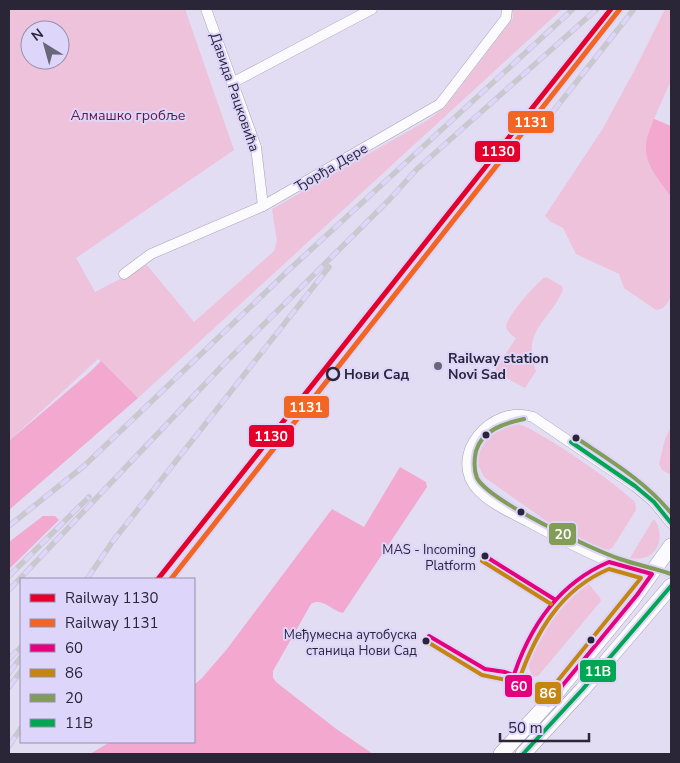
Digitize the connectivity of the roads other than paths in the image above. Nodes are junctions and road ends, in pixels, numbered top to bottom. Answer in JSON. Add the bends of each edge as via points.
{"nodes":[{"id":1,"x":206,"y":9,"type":"edge"},
{"id":2,"x":372,"y":9,"type":"edge"},
{"id":3,"x":506,"y":14,"type":"edge"},
{"id":4,"x":232,"y":83,"type":"junction"},
{"id":5,"x":263,"y":206,"type":"junction"},
{"id":6,"x":124,"y":274,"type":"dead end"},
{"id":7,"x":671,"y":523,"type":"edge"},
{"id":8,"x":671,"y":546,"type":"edge"},
{"id":9,"x":652,"y":574,"type":"junction"},
{"id":10,"x":671,"y":582,"type":"edge"},
{"id":11,"x":671,"y":586,"type":"edge"},
{"id":12,"x":501,"y":754,"type":"edge"},
{"id":13,"x":523,"y":754,"type":"edge"}],
"edges":[{"from":1,"to":4,"type":"street","name":"Давида Рацковића"},
{"from":2,"to":4,"type":"street"},
{"from":3,"to":5,"type":"street","name":"Ђорђа Дере","via":[[440,104]]},
{"from":4,"to":5,"type":"street","name":"Давида Рацковића","via":[[256,146]]},
{"from":5,"to":6,"type":"street","name":"Ђорђа Дере","via":[[151,254]]},
{"from":7,"to":9,"type":"street","via":[[635,486],[534,417],[523,414],[500,418],[472,444],[468,458],[472,482],[490,499],[609,562]]},
{"from":8,"to":9,"type":"main road"},
{"from":9,"to":10,"type":"main road"},
{"from":9,"to":12,"type":"main road","via":[[548,703]]},
{"from":11,"to":13,"type":"main road"}]}
